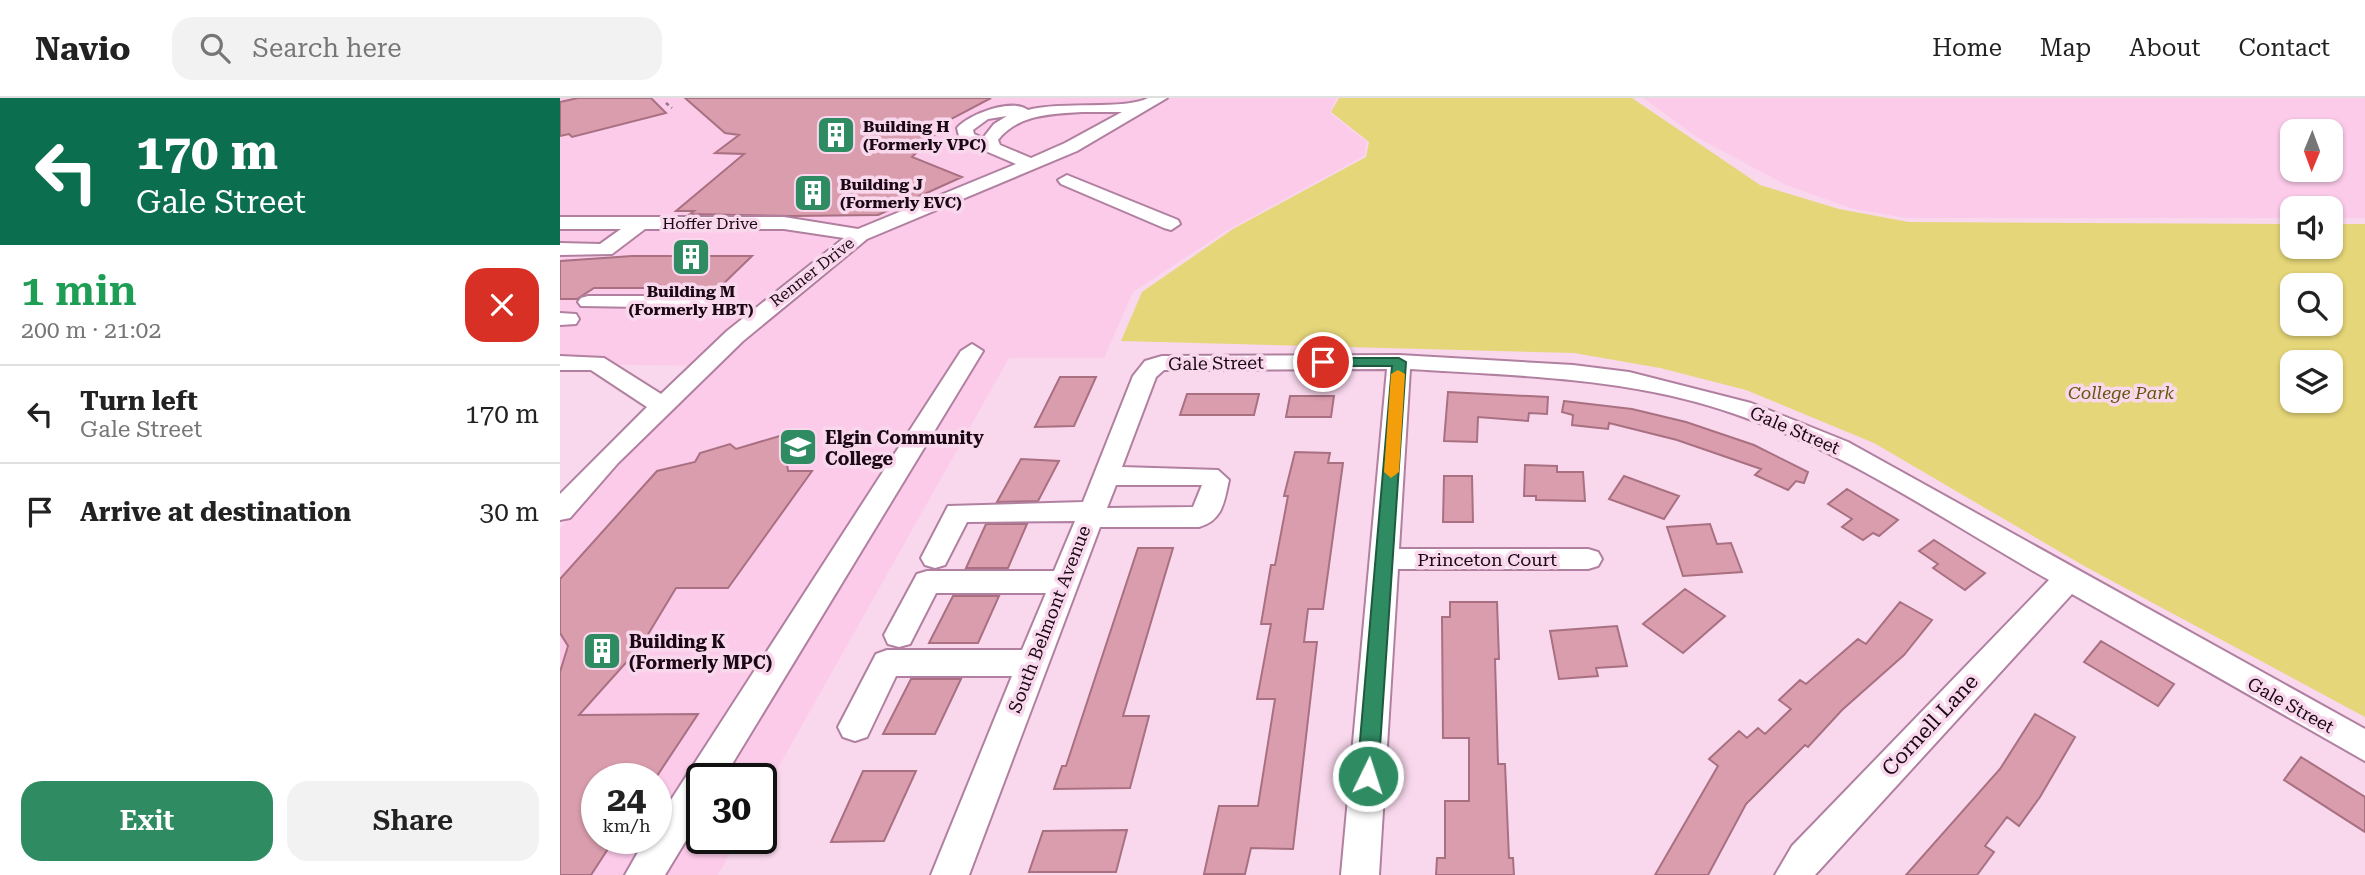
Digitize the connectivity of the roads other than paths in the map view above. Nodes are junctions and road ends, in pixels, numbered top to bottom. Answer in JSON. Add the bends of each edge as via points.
{"nodes":[{"id":1,"x":1159,"y":98,"type":"edge"},
{"id":2,"x":1143,"y":108,"type":"junction"},
{"id":3,"x":1053,"y":109,"type":"junction"},
{"id":4,"x":992,"y":148,"type":"junction"},
{"id":5,"x":1032,"y":164,"type":"junction"},
{"id":6,"x":1067,"y":180,"type":"dead end"},
{"id":7,"x":560,"y":223,"type":"edge"},
{"id":8,"x":640,"y":223,"type":"junction"},
{"id":9,"x":1171,"y":224,"type":"dead end"},
{"id":10,"x":860,"y":234,"type":"junction"},
{"id":11,"x":560,"y":249,"type":"edge"},
{"id":12,"x":588,"y":302,"type":"dead end"},
{"id":13,"x":702,"y":302,"type":"dead end"},
{"id":14,"x":972,"y":351,"type":"dead end"},
{"id":15,"x":1399,"y":362,"type":"junction"},
{"id":16,"x":560,"y":363,"type":"edge"},
{"id":17,"x":1153,"y":366,"type":"joint"},
{"id":18,"x":663,"y":406,"type":"junction"},
{"id":19,"x":1104,"y":476,"type":"junction"},
{"id":20,"x":560,"y":511,"type":"edge"},
{"id":21,"x":1089,"y":515,"type":"junction"},
{"id":22,"x":935,"y":558,"type":"dead end"},
{"id":23,"x":1386,"y":559,"type":"junction"},
{"id":24,"x":1588,"y":559,"type":"dead end"},
{"id":25,"x":2068,"y":579,"type":"junction"},
{"id":26,"x":1062,"y":582,"type":"junction"},
{"id":27,"x":899,"y":635,"type":"dead end"},
{"id":28,"x":1031,"y":663,"type":"junction"},
{"id":29,"x":855,"y":727,"type":"dead end"},
{"id":30,"x":2365,"y":746,"type":"edge"},
{"id":31,"x":714,"y":763,"type":"edge"},
{"id":32,"x":686,"y":807,"type":"edge"},
{"id":33,"x":643,"y":875,"type":"edge"},
{"id":34,"x":950,"y":875,"type":"edge"},
{"id":35,"x":1360,"y":875,"type":"edge"},
{"id":36,"x":1794,"y":875,"type":"edge"}],
"edges":[{"from":1,"to":2,"type":"street","name":"Renner Drive"},
{"from":2,"to":3,"type":"street"},
{"from":2,"to":5,"type":"street","name":"Renner Drive"},
{"from":3,"to":4,"type":"street","via":[[999,127],[989,140]]},
{"from":3,"to":4,"type":"street","via":[[1007,110],[968,124],[966,137]]},
{"from":4,"to":5,"type":"street"},
{"from":5,"to":10,"type":"street","name":"Renner Drive"},
{"from":6,"to":9,"type":"street"},
{"from":7,"to":8,"type":"street","name":"Hoffer Drive"},
{"from":8,"to":10,"type":"street","name":"Hoffer Drive","via":[[784,223]]},
{"from":8,"to":11,"type":"street","via":[[605,250]]},
{"from":10,"to":18,"type":"street","name":"Renner Drive","via":[[767,308]]},
{"from":12,"to":13,"type":"street"},
{"from":14,"to":31,"type":"street"},
{"from":15,"to":17,"type":"street","name":"Gale Street","via":[[1171,362]]},
{"from":15,"to":23,"type":"street"},
{"from":15,"to":25,"type":"street","name":"Gale Street","via":[[1629,379],[1743,408],[1839,448]]},
{"from":16,"to":18,"type":"street","via":[[596,363]]},
{"from":17,"to":19,"type":"street","name":"South Belmont Avenue","via":[[1145,374]]},
{"from":18,"to":20,"type":"street","name":"Renner Drive"},
{"from":19,"to":21,"type":"street","name":"South Belmont Avenue"},
{"from":19,"to":21,"type":"street","via":[[1209,476],[1216,480],[1209,509],[1199,517]]},
{"from":21,"to":22,"type":"street","via":[[958,513]]},
{"from":21,"to":26,"type":"street","name":"South Belmont Avenue"},
{"from":23,"to":24,"type":"street","name":"Princeton Court"},
{"from":23,"to":35,"type":"street"},
{"from":25,"to":30,"type":"street","name":"Gale Street"},
{"from":25,"to":36,"type":"street","name":"Cornell Lane"},
{"from":26,"to":27,"type":"street","via":[[927,582]]},
{"from":26,"to":28,"type":"street","name":"South Belmont Avenue"},
{"from":28,"to":29,"type":"street","via":[[887,663]]},
{"from":28,"to":34,"type":"street","name":"South Belmont Avenue"},
{"from":32,"to":33,"type":"street"}]}
